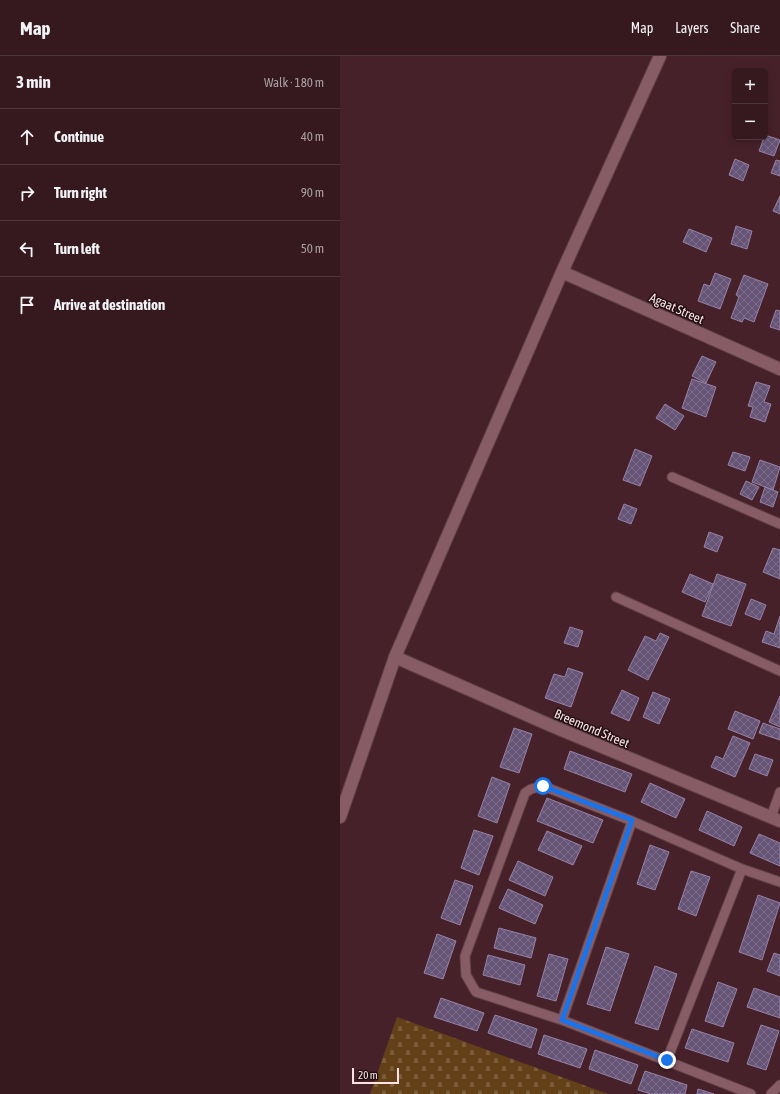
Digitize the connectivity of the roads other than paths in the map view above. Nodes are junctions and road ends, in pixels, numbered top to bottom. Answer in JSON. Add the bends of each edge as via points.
{"nodes":[{"id":1,"x":660,"y":56,"type":"edge"},
{"id":2,"x":562,"y":272,"type":"junction"},
{"id":3,"x":780,"y":369,"type":"edge"},
{"id":4,"x":672,"y":477,"type":"dead end"},
{"id":5,"x":780,"y":524,"type":"edge"},
{"id":6,"x":616,"y":597,"type":"dead end"},
{"id":7,"x":395,"y":657,"type":"junction"},
{"id":8,"x":780,"y":671,"type":"edge"},
{"id":9,"x":780,"y":792,"type":"edge"},
{"id":10,"x":340,"y":817,"type":"edge"},
{"id":11,"x":776,"y":819,"type":"edge"},
{"id":12,"x":632,"y":820,"type":"junction"},
{"id":13,"x":742,"y":868,"type":"junction"},
{"id":14,"x":780,"y":882,"type":"edge"},
{"id":15,"x":562,"y":1020,"type":"junction"},
{"id":16,"x":667,"y":1060,"type":"junction"},
{"id":17,"x":780,"y":1085,"type":"edge"},
{"id":18,"x":751,"y":1094,"type":"edge"},
{"id":19,"x":771,"y":1094,"type":"edge"}],
"edges":[{"from":1,"to":2,"type":"street"},
{"from":2,"to":3,"type":"street","name":"Agaat Street"},
{"from":2,"to":7,"type":"street"},
{"from":4,"to":5,"type":"lane"},
{"from":6,"to":8,"type":"lane"},
{"from":7,"to":10,"type":"street"},
{"from":7,"to":11,"type":"street","name":"Breemond Street","via":[[552,726]]},
{"from":9,"to":11,"type":"lane"},
{"from":12,"to":13,"type":"lane"},
{"from":12,"to":15,"type":"lane"},
{"from":12,"to":15,"type":"lane","via":[[543,786],[525,793],[465,956],[466,975],[476,992]]},
{"from":13,"to":14,"type":"lane"},
{"from":13,"to":16,"type":"lane"},
{"from":15,"to":16,"type":"lane"},
{"from":16,"to":18,"type":"lane"},
{"from":17,"to":19,"type":"lane"}]}
